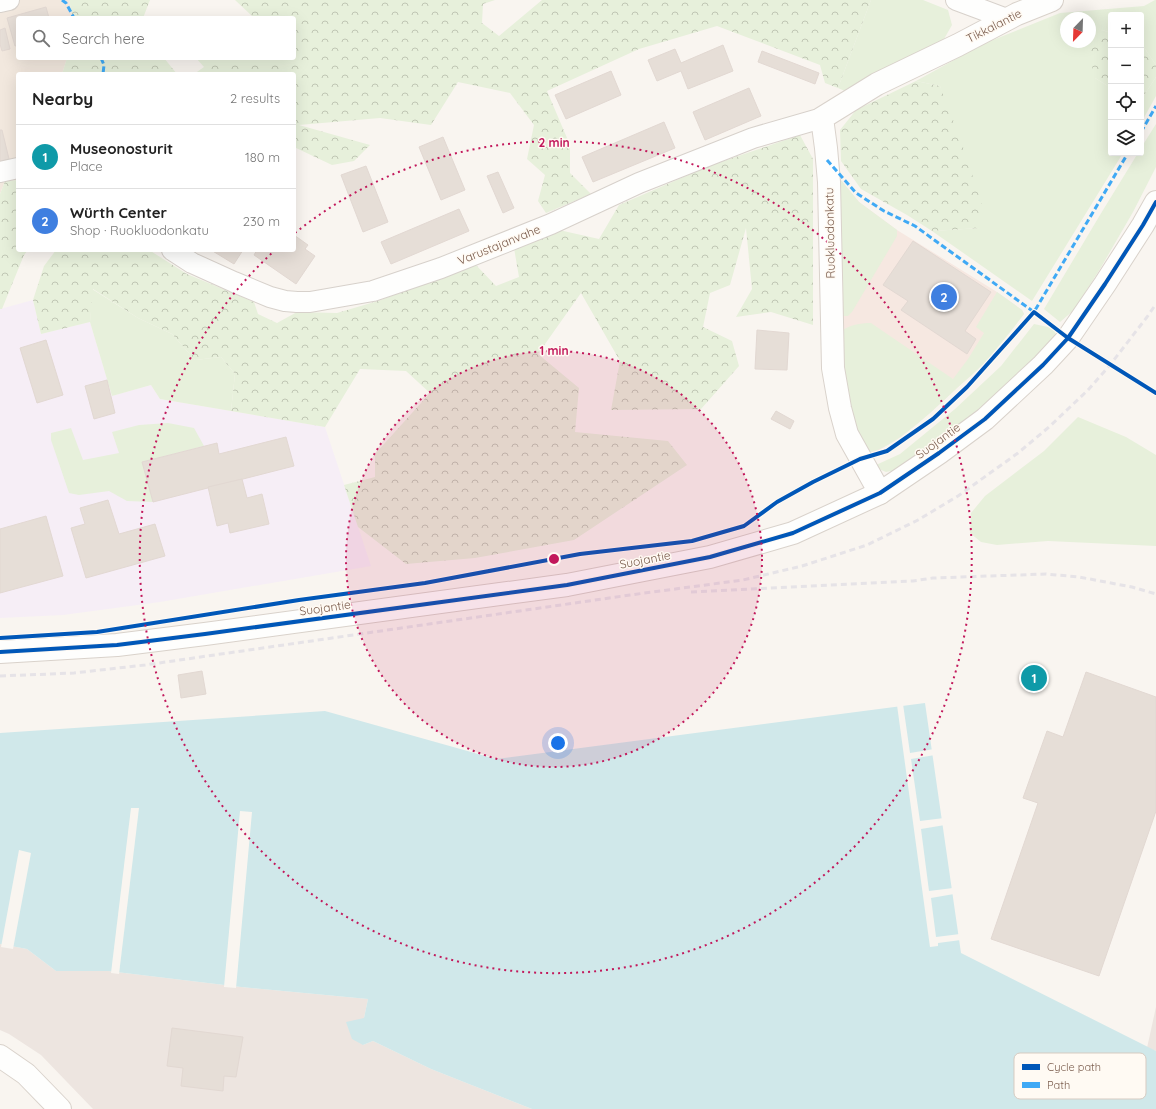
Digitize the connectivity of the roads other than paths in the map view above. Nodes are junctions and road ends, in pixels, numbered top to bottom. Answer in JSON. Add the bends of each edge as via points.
{"nodes":[{"id":1,"x":9,"y":0,"type":"edge"},
{"id":2,"x":956,"y":0,"type":"edge"},
{"id":3,"x":1052,"y":0,"type":"edge"},
{"id":4,"x":0,"y":2,"type":"edge"},
{"id":5,"x":1006,"y":19,"type":"junction"},
{"id":6,"x":822,"y":118,"type":"junction"},
{"id":7,"x":16,"y":168,"type":"edge"},
{"id":8,"x":0,"y":172,"type":"edge"},
{"id":9,"x":1156,"y":202,"type":"edge"},
{"id":10,"x":175,"y":252,"type":"edge"},
{"id":11,"x":880,"y":493,"type":"junction"},
{"id":12,"x":0,"y":652,"type":"edge"},
{"id":13,"x":0,"y":1056,"type":"edge"},
{"id":14,"x":60,"y":1109,"type":"edge"}],
"edges":[{"from":1,"to":4,"type":"street"},
{"from":2,"to":5,"type":"street"},
{"from":3,"to":5,"type":"street","name":"Tikkalantie"},
{"from":5,"to":6,"type":"street","name":"Tikkalantie","via":[[877,84]]},
{"from":6,"to":10,"type":"street","name":"Varustajanvahe","via":[[753,138],[639,183],[551,224],[442,268],[373,291],[310,302],[285,301],[234,282],[192,263]]},
{"from":6,"to":11,"type":"street","name":"Ruokluodonkatu","via":[[829,182],[833,368],[847,434]]},
{"from":7,"to":8,"type":"street"},
{"from":9,"to":11,"type":"street","name":"Suojantie","via":[[1068,338],[1043,365],[985,418]]},
{"from":11,"to":12,"type":"street","name":"Suojantie","via":[[793,533],[710,557],[567,585],[190,636]]},
{"from":13,"to":14,"type":"street","via":[[26,1074]]}]}
